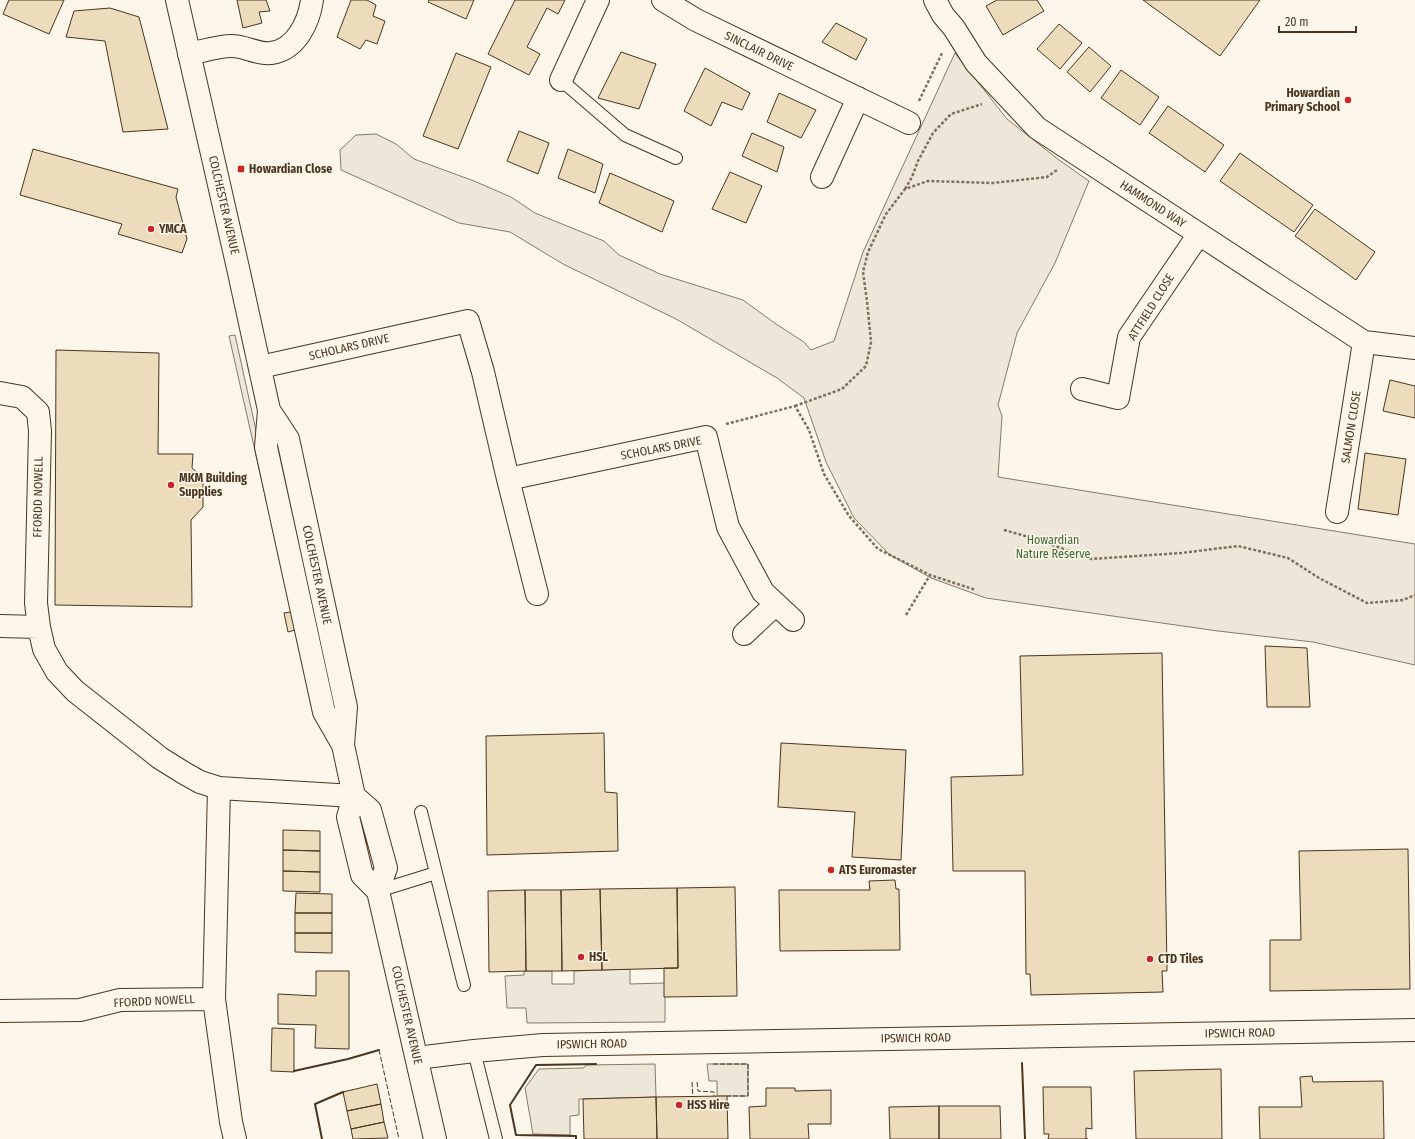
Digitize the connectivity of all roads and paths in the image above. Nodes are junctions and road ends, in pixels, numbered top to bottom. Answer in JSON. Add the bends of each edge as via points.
{"nodes":[{"id":1,"x":177,"y":0,"type":"edge"},
{"id":2,"x":312,"y":0,"type":"edge"},
{"id":3,"x":598,"y":0,"type":"edge"},
{"id":4,"x":663,"y":0,"type":"edge"},
{"id":5,"x":935,"y":0,"type":"edge"},
{"id":6,"x":954,"y":28,"type":"junction"},
{"id":7,"x":189,"y":54,"type":"junction"},
{"id":8,"x":560,"y":80,"type":"joint"},
{"id":9,"x":1003,"y":91,"type":"junction"},
{"id":10,"x":858,"y":98,"type":"junction"},
{"id":11,"x":909,"y":123,"type":"joint"},
{"id":12,"x":1079,"y":156,"type":"junction"},
{"id":13,"x":676,"y":158,"type":"dead end"},
{"id":14,"x":822,"y":177,"type":"dead end"},
{"id":15,"x":905,"y":189,"type":"junction"},
{"id":16,"x":1199,"y":234,"type":"junction"},
{"id":17,"x":1364,"y":342,"type":"junction"},
{"id":18,"x":1415,"y":348,"type":"edge"},
{"id":19,"x":260,"y":367,"type":"junction"},
{"id":20,"x":1082,"y":389,"type":"dead end"},
{"id":21,"x":0,"y":393,"type":"edge"},
{"id":22,"x":795,"y":406,"type":"junction"},
{"id":23,"x":706,"y":437,"type":"junction"},
{"id":24,"x":508,"y":479,"type":"junction"},
{"id":25,"x":1337,"y":512,"type":"dead end"},
{"id":26,"x":1004,"y":530,"type":"dead end"},
{"id":27,"x":930,"y":575,"type":"junction"},
{"id":28,"x":976,"y":590,"type":"dead end"},
{"id":29,"x":537,"y":594,"type":"dead end"},
{"id":30,"x":1415,"y":595,"type":"edge"},
{"id":31,"x":776,"y":604,"type":"junction"},
{"id":32,"x":906,"y":615,"type":"dead end"},
{"id":33,"x":793,"y":620,"type":"dead end"},
{"id":34,"x":0,"y":626,"type":"edge"},
{"id":35,"x":39,"y":627,"type":"junction"},
{"id":36,"x":744,"y":634,"type":"dead end"},
{"id":37,"x":219,"y":788,"type":"junction"},
{"id":38,"x":354,"y":796,"type":"junction"},
{"id":39,"x":421,"y":812,"type":"dead end"},
{"id":40,"x":436,"y":873,"type":"junction"},
{"id":41,"x":378,"y":891,"type":"junction"},
{"id":42,"x":464,"y":985,"type":"dead end"},
{"id":43,"x":214,"y":999,"type":"junction"},
{"id":44,"x":0,"y":1011,"type":"edge"},
{"id":45,"x":1415,"y":1030,"type":"edge"},
{"id":46,"x":474,"y":1051,"type":"junction"},
{"id":47,"x":417,"y":1058,"type":"junction"},
{"id":48,"x":233,"y":1131,"type":"edge"},
{"id":49,"x":435,"y":1139,"type":"edge"},
{"id":50,"x":496,"y":1139,"type":"edge"}],
"edges":[{"from":1,"to":7,"type":"street","name":"COLCHESTER AVENUE"},
{"from":2,"to":7,"type":"street","via":[[303,28],[295,40],[283,49],[271,53],[243,46],[230,46]]},
{"from":3,"to":8,"type":"street"},
{"from":4,"to":10,"type":"street","name":"SINCLAIR DRIVE","via":[[696,20]]},
{"from":5,"to":6,"type":"street","name":"HAMMOND WAY"},
{"from":6,"to":9,"type":"street","name":"HAMMOND WAY","via":[[976,63]]},
{"from":6,"to":11,"type":"path"},
{"from":7,"to":19,"type":"street","name":"COLCHESTER AVENUE"},
{"from":8,"to":13,"type":"lane","via":[[625,134]]},
{"from":9,"to":12,"type":"street","name":"HAMMOND WAY","via":[[1038,128]]},
{"from":9,"to":15,"type":"path","via":[[979,105],[951,114],[933,133]]},
{"from":10,"to":11,"type":"street","name":"SINCLAIR DRIVE"},
{"from":10,"to":14,"type":"street"},
{"from":12,"to":15,"type":"path","via":[[1047,177],[993,183],[928,181]]},
{"from":12,"to":16,"type":"street","name":"HAMMOND WAY"},
{"from":15,"to":22,"type":"path","via":[[886,214],[868,252],[863,272],[871,342],[866,366],[842,389]]},
{"from":16,"to":17,"type":"street","name":"HAMMOND WAY"},
{"from":16,"to":20,"type":"street","name":"ATTFIELD CLOSE","via":[[1129,337],[1118,398]]},
{"from":17,"to":18,"type":"street","name":"HAMMOND WAY"},
{"from":17,"to":25,"type":"street","name":"SALMON CLOSE"},
{"from":19,"to":24,"type":"street","name":"SCHOLARS DRIVE","via":[[468,321]]},
{"from":19,"to":38,"type":"street","name":"COLCHESTER AVENUE","via":[[269,410],[266,447],[324,712],[343,745]]},
{"from":21,"to":35,"type":"street","name":"FFORDD NOWELL","via":[[22,397],[38,412],[40,431],[36,603]]},
{"from":22,"to":23,"type":"path","via":[[723,425]]},
{"from":22,"to":27,"type":"path","via":[[809,430],[824,474],[849,516],[878,549]]},
{"from":23,"to":24,"type":"street","name":"SCHOLARS DRIVE"},
{"from":23,"to":31,"type":"street","name":"SCHOLARS DRIVE","via":[[728,527],[763,592]]},
{"from":24,"to":29,"type":"street","name":"SCHOLARS DRIVE"},
{"from":26,"to":30,"type":"path","via":[[1036,538],[1091,559],[1238,546],[1288,558],[1319,578],[1367,603],[1403,600]]},
{"from":27,"to":28,"type":"path"},
{"from":27,"to":32,"type":"path"},
{"from":31,"to":33,"type":"street","name":"SCHOLARS DRIVE"},
{"from":31,"to":36,"type":"street"},
{"from":34,"to":35,"type":"street"},
{"from":35,"to":37,"type":"street","name":"FFORDD NOWELL","via":[[44,649],[57,672],[75,691],[160,758],[200,782]]},
{"from":37,"to":38,"type":"street","name":"FFORDD NOWELL"},
{"from":37,"to":43,"type":"street"},
{"from":38,"to":41,"type":"street","via":[[370,810],[386,868]]},
{"from":39,"to":40,"type":"lane"},
{"from":40,"to":41,"type":"lane"},
{"from":40,"to":42,"type":"lane"},
{"from":41,"to":47,"type":"street","name":"COLCHESTER AVENUE"},
{"from":43,"to":44,"type":"street","name":"FFORDD NOWELL","via":[[120,1000],[80,1010]]},
{"from":43,"to":48,"type":"street"},
{"from":45,"to":46,"type":"street","name":"IPSWICH ROAD","via":[[543,1045]]},
{"from":46,"to":47,"type":"street","name":"IPSWICH ROAD"},
{"from":46,"to":50,"type":"lane"},
{"from":47,"to":49,"type":"street","name":"COLCHESTER AVENUE"}]}
